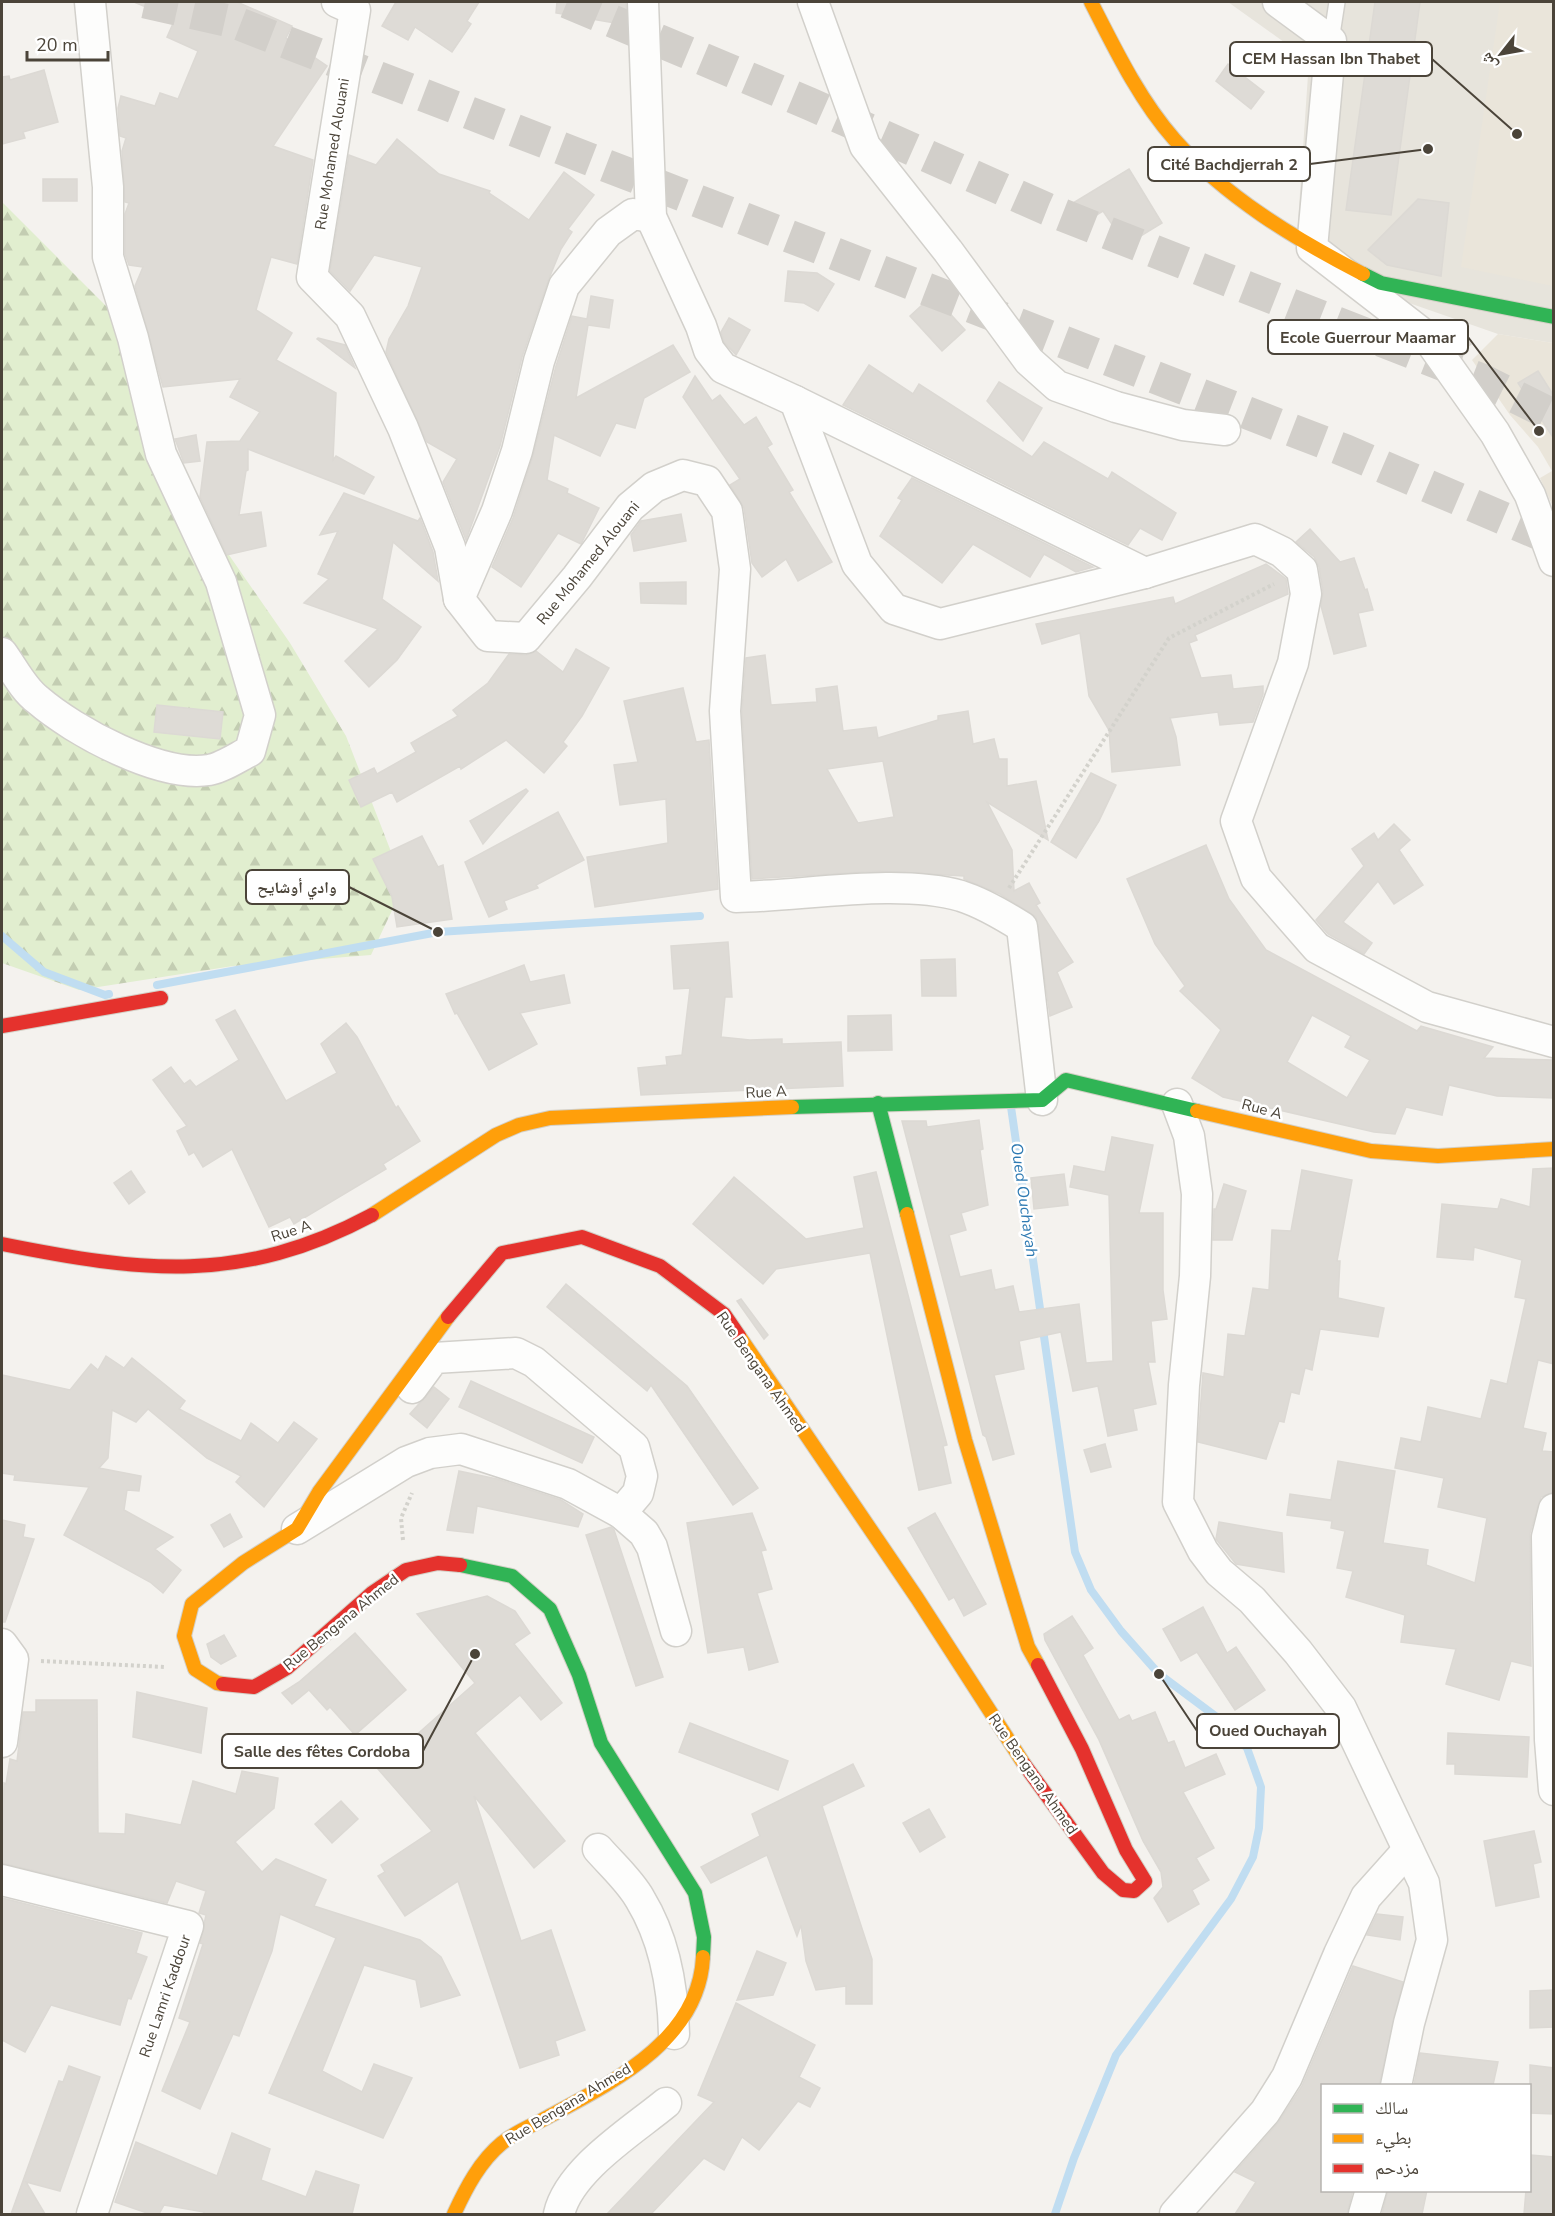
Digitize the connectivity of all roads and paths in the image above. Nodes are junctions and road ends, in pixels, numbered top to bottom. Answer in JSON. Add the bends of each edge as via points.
{"nodes":[{"id":1,"x":90,"y":2,"type":"edge"},
{"id":2,"x":337,"y":2,"type":"edge"},
{"id":3,"x":643,"y":2,"type":"edge"},
{"id":4,"x":813,"y":2,"type":"edge"},
{"id":5,"x":1091,"y":2,"type":"edge"},
{"id":6,"x":1278,"y":2,"type":"edge"},
{"id":7,"x":1337,"y":2,"type":"edge"},
{"id":8,"x":1331,"y":41,"type":"junction"},
{"id":9,"x":651,"y":217,"type":"junction"},
{"id":10,"x":1312,"y":248,"type":"junction"},
{"id":11,"x":1554,"y":317,"type":"edge"},
{"id":12,"x":795,"y":401,"type":"junction"},
{"id":13,"x":1225,"y":430,"type":"dead end"},
{"id":14,"x":1554,"y":561,"type":"edge"},
{"id":15,"x":1302,"y":570,"type":"junction"},
{"id":16,"x":1145,"y":573,"type":"junction"},
{"id":17,"x":459,"y":599,"type":"junction"},
{"id":18,"x":2,"y":653,"type":"edge"},
{"id":19,"x":995,"y":910,"type":"junction"},
{"id":20,"x":161,"y":998,"type":"dead end"},
{"id":21,"x":2,"y":1026,"type":"edge"},
{"id":22,"x":1554,"y":1042,"type":"edge"},
{"id":23,"x":1042,"y":1100,"type":"junction"},
{"id":24,"x":878,"y":1103,"type":"junction"},
{"id":25,"x":1177,"y":1104,"type":"junction"},
{"id":26,"x":1554,"y":1149,"type":"edge"},
{"id":27,"x":2,"y":1244,"type":"edge"},
{"id":28,"x":370,"y":1445,"type":"dead end"},
{"id":29,"x":430,"y":1453,"type":"junction"},
{"id":30,"x":1554,"y":1509,"type":"edge"},
{"id":31,"x":621,"y":1513,"type":"junction"},
{"id":32,"x":297,"y":1529,"type":"junction"},
{"id":33,"x":406,"y":1570,"type":"junction"},
{"id":34,"x":676,"y":1631,"type":"dead end"},
{"id":35,"x":7,"y":1652,"type":"edge"},
{"id":36,"x":195,"y":1669,"type":"junction"},
{"id":37,"x":2,"y":1742,"type":"edge"},
{"id":38,"x":1554,"y":1790,"type":"edge"},
{"id":39,"x":598,"y":1849,"type":"dead end"},
{"id":40,"x":1408,"y":1850,"type":"junction"},
{"id":41,"x":2,"y":1880,"type":"edge"},
{"id":42,"x":674,"y":2034,"type":"junction"},
{"id":43,"x":1396,"y":2084,"type":"edge"},
{"id":44,"x":666,"y":2103,"type":"dead end"},
{"id":45,"x":1370,"y":2192,"type":"edge"},
{"id":46,"x":92,"y":2214,"type":"edge"},
{"id":47,"x":454,"y":2214,"type":"edge"},
{"id":48,"x":559,"y":2214,"type":"edge"},
{"id":49,"x":1175,"y":2214,"type":"edge"},
{"id":50,"x":1364,"y":2214,"type":"edge"}],
"edges":[{"from":1,"to":18,"type":"street","via":[[108,187],[108,256],[161,454],[221,582],[260,715],[250,751],[209,770],[182,769],[114,748],[79,730],[36,699]]},
{"from":2,"to":17,"type":"street","name":"Rue Mohamed Alouani","via":[[355,10],[312,277],[350,315],[403,428],[450,547]]},
{"from":3,"to":9,"type":"street"},
{"from":4,"to":13,"type":"street","via":[[865,146],[1029,362],[1057,386],[1116,407]]},
{"from":5,"to":10,"type":"street","via":[[1127,71],[1173,138],[1218,183]]},
{"from":6,"to":8,"type":"street"},
{"from":7,"to":8,"type":"lane"},
{"from":8,"to":10,"type":"street"},
{"from":9,"to":12,"type":"street","via":[[709,350],[723,368]]},
{"from":9,"to":17,"type":"street","via":[[633,214],[608,232],[564,286],[539,361],[517,452],[497,511]]},
{"from":10,"to":11,"type":"street","via":[[1381,283]]},
{"from":10,"to":14,"type":"street","via":[[1427,337],[1495,433],[1530,495]]},
{"from":12,"to":16,"type":"street"},
{"from":12,"to":16,"type":"street","via":[[857,564],[894,609],[940,624]]},
{"from":15,"to":16,"type":"street","via":[[1282,552],[1255,539]]},
{"from":15,"to":19,"type":"path","via":[[1169,638]]},
{"from":15,"to":22,"type":"street","via":[[1306,594],[1293,663],[1236,820],[1256,878],[1317,948],[1427,1007]]},
{"from":17,"to":19,"type":"street","name":"Rue Mohamed Alouani","via":[[488,636],[526,639],[630,507],[654,487],[683,475],[707,482],[727,511],[735,569],[725,711],[736,897],[909,888],[961,896]]},
{"from":19,"to":23,"type":"street","name":"Rue Mohamed Alouani","via":[[1022,927]]},
{"from":20,"to":21,"type":"street"},
{"from":23,"to":24,"type":"street","name":"Rue A"},
{"from":23,"to":25,"type":"street","name":"Rue A","via":[[1066,1080]]},
{"from":24,"to":27,"type":"street","name":"Rue A","via":[[550,1118],[516,1125],[370,1215],[316,1242],[241,1261],[161,1267],[120,1265]]},
{"from":24,"to":32,"type":"street","name":"Rue Bengana Ahmed","via":[[965,1440],[1028,1647],[1082,1749],[1126,1850],[1145,1881],[1134,1891],[1123,1890],[1103,1873],[1014,1750],[917,1598],[724,1314],[660,1266],[582,1238],[502,1253],[433,1335]]},
{"from":25,"to":26,"type":"street","name":"Rue A","via":[[1371,1151],[1438,1156]]},
{"from":25,"to":40,"type":"street","via":[[1189,1136],[1197,1194],[1195,1276],[1178,1502],[1203,1551],[1298,1652],[1341,1708]]},
{"from":28,"to":31,"type":"street","via":[[434,1358],[516,1353],[534,1362],[634,1447],[642,1476],[638,1493]]},
{"from":29,"to":31,"type":"street","via":[[461,1449],[567,1484]]},
{"from":29,"to":32,"type":"street","via":[[406,1462]]},
{"from":29,"to":33,"type":"path","via":[[401,1518]]},
{"from":30,"to":38,"type":"street","via":[[1547,1538]]},
{"from":31,"to":34,"type":"street","via":[[644,1533],[652,1548]]},
{"from":32,"to":36,"type":"street","name":"Rue Bengana Ahmed","via":[[243,1563],[192,1604],[184,1636]]},
{"from":33,"to":36,"type":"street","name":"Rue Bengana Ahmed","via":[[372,1593],[287,1668],[254,1687],[217,1683]]},
{"from":33,"to":42,"type":"street","name":"Rue Bengana Ahmed","via":[[438,1563],[512,1576],[550,1609],[579,1675],[601,1743],[695,1893],[703,1917],[704,1972],[696,1996]]},
{"from":35,"to":36,"type":"path"},
{"from":35,"to":37,"type":"street"},
{"from":39,"to":42,"type":"street","via":[[640,1898],[651,1921],[673,1990]]},
{"from":40,"to":43,"type":"street","via":[[1424,1883],[1432,1940]]},
{"from":40,"to":49,"type":"street","via":[[1366,1897],[1287,2077],[1265,2112]]},
{"from":41,"to":46,"type":"street","name":"Rue Lamri Kaddour","via":[[189,1926]]},
{"from":42,"to":47,"type":"street","name":"Rue Bengana Ahmed","via":[[643,2060],[502,2142],[477,2171]]},
{"from":44,"to":48,"type":"street","via":[[571,2185]]},
{"from":45,"to":50,"type":"street"}]}
